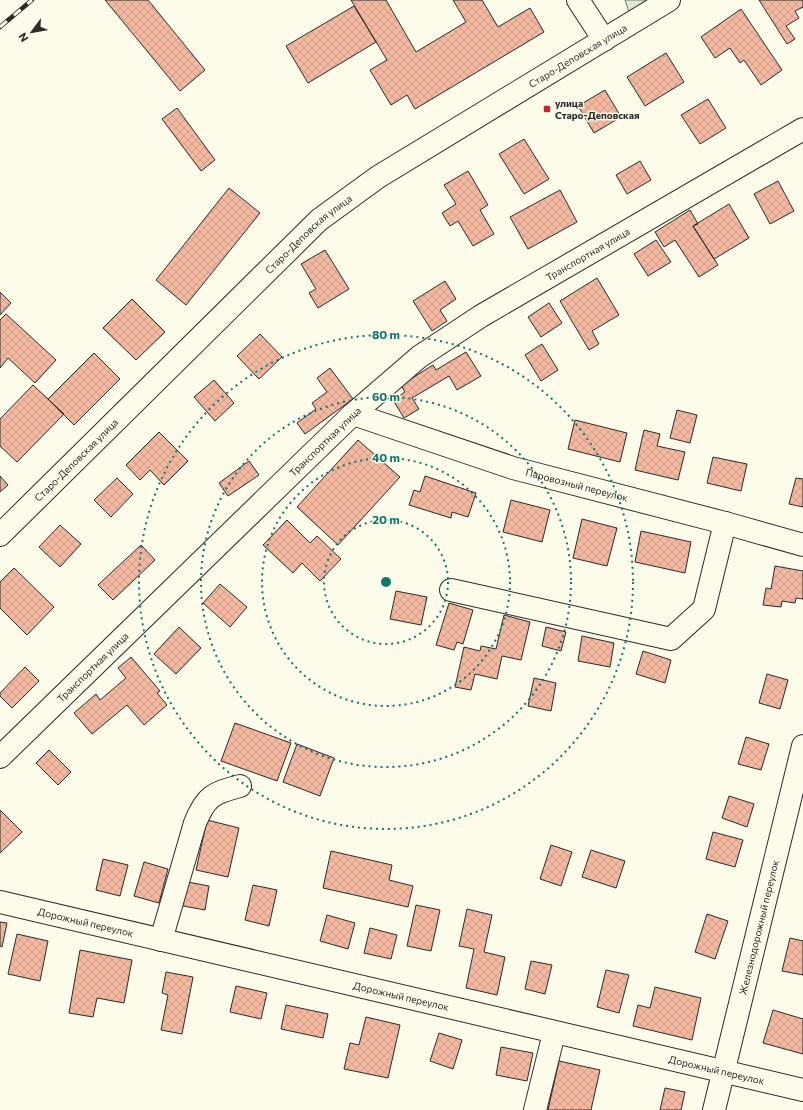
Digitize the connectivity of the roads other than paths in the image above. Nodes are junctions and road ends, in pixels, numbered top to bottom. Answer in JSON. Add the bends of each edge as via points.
{"nodes":[{"id":1,"x":578,"y":0,"type":"edge"},
{"id":2,"x":670,"y":0,"type":"edge"},
{"id":3,"x":604,"y":40,"type":"junction"},
{"id":4,"x":803,"y":129,"type":"edge"},
{"id":5,"x":353,"y":414,"type":"junction"},
{"id":6,"x":725,"y":523,"type":"junction"},
{"id":7,"x":0,"y":535,"type":"edge"},
{"id":8,"x":803,"y":545,"type":"edge"},
{"id":9,"x":451,"y":590,"type":"dead end"},
{"id":10,"x":803,"y":746,"type":"edge"},
{"id":11,"x":0,"y":757,"type":"edge"},
{"id":12,"x":240,"y":786,"type":"dead end"},
{"id":13,"x":0,"y":902,"type":"edge"},
{"id":14,"x":160,"y":940,"type":"junction"},
{"id":15,"x":554,"y":1033,"type":"junction"},
{"id":16,"x":723,"y":1071,"type":"junction"},
{"id":17,"x":803,"y":1090,"type":"edge"},
{"id":18,"x":535,"y":1110,"type":"edge"},
{"id":19,"x":714,"y":1110,"type":"edge"}],
"edges":[{"from":1,"to":3,"type":"street"},
{"from":2,"to":3,"type":"street","name":"Старо-Деповская улица"},
{"from":3,"to":7,"type":"street","name":"Старо-Деповская улица","via":[[378,177],[319,220]]},
{"from":4,"to":5,"type":"street","name":"Транспортная улица","via":[[481,316],[418,358]]},
{"from":5,"to":6,"type":"street","name":"Паровозный переулок","via":[[513,468]]},
{"from":5,"to":11,"type":"street","name":"Транспортная улица"},
{"from":6,"to":8,"type":"street","name":"Паровозный переулок"},
{"from":6,"to":9,"type":"street","via":[[704,609],[672,639]]},
{"from":10,"to":16,"type":"street","name":"Железнодорожный переулок"},
{"from":12,"to":14,"type":"street","via":[[210,796],[201,810]]},
{"from":13,"to":14,"type":"street","name":"Дорожный переулок"},
{"from":14,"to":15,"type":"street","name":"Дорожный переулок"},
{"from":15,"to":16,"type":"street","name":"Дорожный переулок"},
{"from":15,"to":18,"type":"street"},
{"from":16,"to":17,"type":"street","name":"Дорожный переулок"},
{"from":16,"to":19,"type":"street","name":"Железнодорожный переулок"}]}
